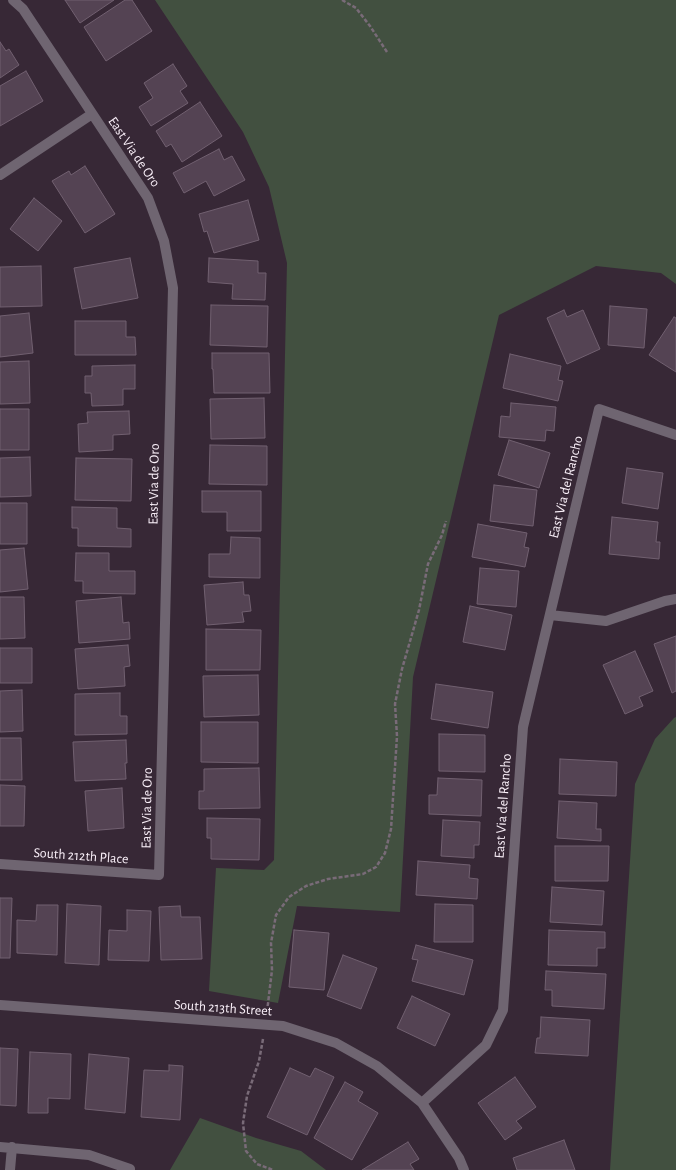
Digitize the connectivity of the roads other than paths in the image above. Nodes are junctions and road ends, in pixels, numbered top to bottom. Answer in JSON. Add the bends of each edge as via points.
{"nodes":[{"id":1,"x":14,"y":0,"type":"edge"},
{"id":2,"x":92,"y":114,"type":"junction"},
{"id":3,"x":0,"y":175,"type":"edge"},
{"id":4,"x":676,"y":435,"type":"edge"},
{"id":5,"x":676,"y":599,"type":"edge"},
{"id":6,"x":550,"y":615,"type":"junction"},
{"id":7,"x":0,"y":864,"type":"edge"},
{"id":8,"x":159,"y":875,"type":"joint"},
{"id":9,"x":0,"y":1005,"type":"edge"},
{"id":10,"x":422,"y":1103,"type":"junction"},
{"id":11,"x":0,"y":1147,"type":"edge"},
{"id":12,"x":12,"y":1147,"type":"junction"},
{"id":13,"x":130,"y":1169,"type":"dead end"},
{"id":14,"x":10,"y":1170,"type":"edge"},
{"id":15,"x":464,"y":1170,"type":"edge"}],
"edges":[{"from":1,"to":2,"type":"street","name":"East Via de Oro","via":[[23,9]]},
{"from":2,"to":3,"type":"street"},
{"from":2,"to":8,"type":"street","name":"East Via de Oro","via":[[148,198],[164,241],[173,288]]},
{"from":4,"to":6,"type":"street","name":"East Via del Rancho","via":[[599,409]]},
{"from":5,"to":6,"type":"street","via":[[606,621]]},
{"from":6,"to":10,"type":"street","name":"East Via del Rancho","via":[[523,727],[503,1010],[486,1045]]},
{"from":7,"to":8,"type":"street","name":"South 212th Place"},
{"from":9,"to":10,"type":"street","name":"South 213th Street","via":[[283,1026],[336,1043],[377,1066]]},
{"from":10,"to":15,"type":"street","via":[[460,1158]]},
{"from":11,"to":12,"type":"street"},
{"from":12,"to":13,"type":"street","via":[[89,1155]]},
{"from":12,"to":14,"type":"street"}]}
